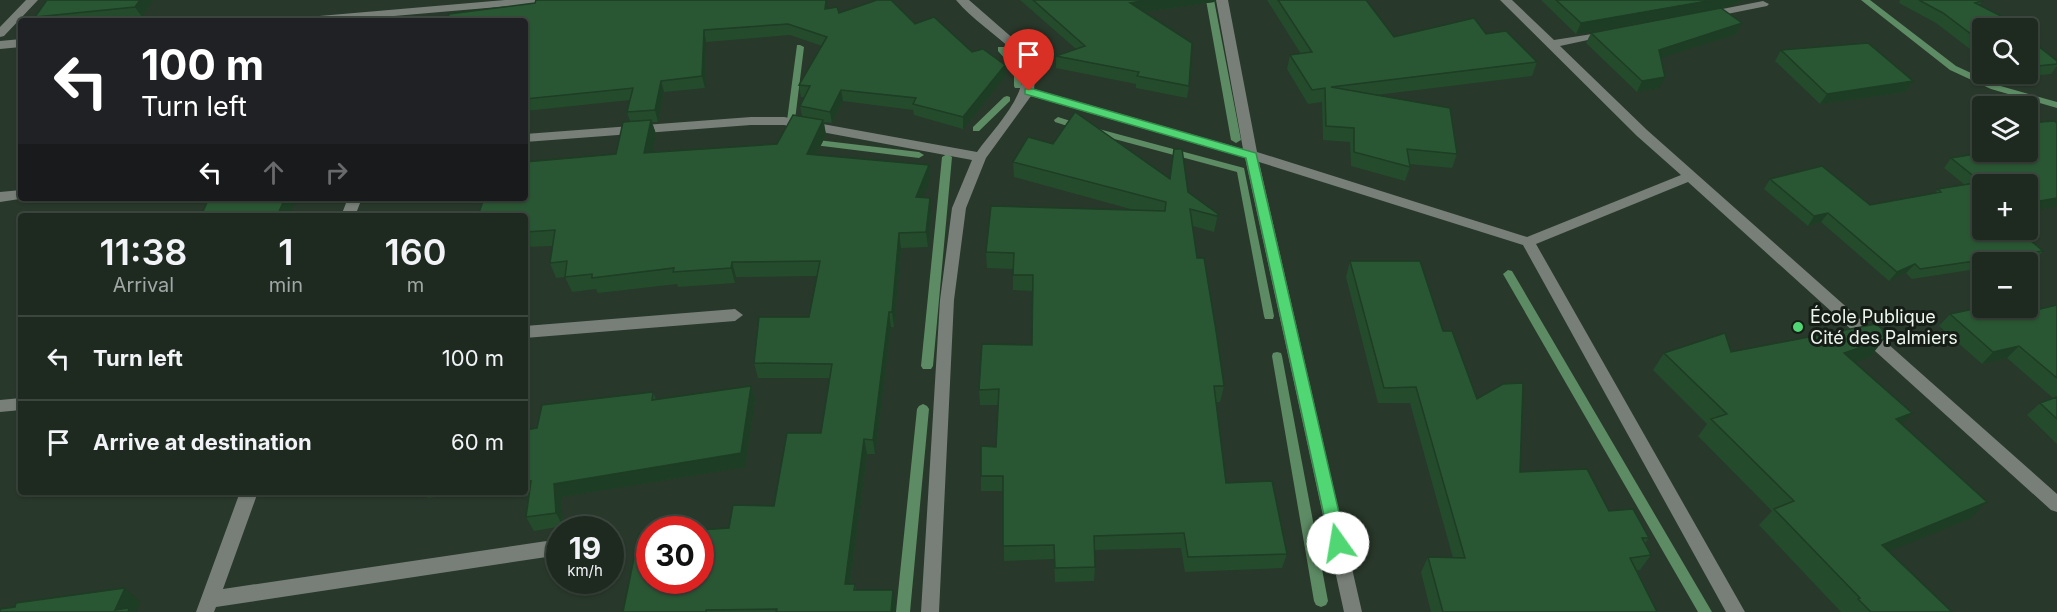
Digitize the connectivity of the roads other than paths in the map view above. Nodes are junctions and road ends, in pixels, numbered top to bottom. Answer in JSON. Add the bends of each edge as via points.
{"nodes":[{"id":1,"x":32,"y":0,"type":"edge"},
{"id":2,"x":545,"y":0,"type":"edge"},
{"id":3,"x":963,"y":0,"type":"edge"},
{"id":4,"x":1222,"y":0,"type":"edge"},
{"id":5,"x":1506,"y":0,"type":"edge"},
{"id":6,"x":1763,"y":4,"type":"dead end"},
{"id":7,"x":422,"y":11,"type":"edge"},
{"id":8,"x":1696,"y":17,"type":"edge"},
{"id":9,"x":334,"y":18,"type":"edge"},
{"id":10,"x":1618,"y":31,"type":"edge"},
{"id":11,"x":0,"y":34,"type":"edge"},
{"id":12,"x":18,"y":44,"type":"edge"},
{"id":13,"x":1551,"y":44,"type":"junction"},
{"id":14,"x":0,"y":45,"type":"edge"},
{"id":15,"x":1029,"y":91,"type":"junction"},
{"id":16,"x":528,"y":138,"type":"edge"},
{"id":17,"x":1251,"y":155,"type":"junction"},
{"id":18,"x":980,"y":157,"type":"junction"},
{"id":19,"x":1690,"y":176,"type":"junction"},
{"id":20,"x":18,"y":195,"type":"edge"},
{"id":21,"x":0,"y":197,"type":"edge"},
{"id":22,"x":1528,"y":242,"type":"junction"},
{"id":23,"x":735,"y":315,"type":"dead end"},
{"id":24,"x":528,"y":332,"type":"edge"},
{"id":25,"x":18,"y":404,"type":"edge"},
{"id":26,"x":0,"y":406,"type":"edge"},
{"id":27,"x":248,"y":495,"type":"edge"},
{"id":28,"x":2057,"y":505,"type":"edge"},
{"id":29,"x":546,"y":549,"type":"edge"},
{"id":30,"x":207,"y":605,"type":"edge"},
{"id":31,"x":930,"y":612,"type":"edge"},
{"id":32,"x":1353,"y":612,"type":"edge"},
{"id":33,"x":1736,"y":612,"type":"edge"}],
"edges":[{"from":1,"to":11,"type":"street"},
{"from":2,"to":7,"type":"street"},
{"from":3,"to":15,"type":"street","via":[[1019,50],[1030,69]]},
{"from":4,"to":17,"type":"street"},
{"from":5,"to":13,"type":"street"},
{"from":6,"to":8,"type":"street"},
{"from":7,"to":9,"type":"street"},
{"from":10,"to":13,"type":"street"},
{"from":12,"to":14,"type":"street"},
{"from":13,"to":19,"type":"street"},
{"from":15,"to":17,"type":"street"},
{"from":15,"to":18,"type":"street"},
{"from":16,"to":18,"type":"street","via":[[784,121]]},
{"from":17,"to":22,"type":"street"},
{"from":17,"to":32,"type":"street"},
{"from":18,"to":31,"type":"street","via":[[959,208],[947,300]]},
{"from":19,"to":22,"type":"street"},
{"from":19,"to":28,"type":"street"},
{"from":20,"to":21,"type":"street"},
{"from":22,"to":33,"type":"street"},
{"from":23,"to":24,"type":"street"},
{"from":25,"to":26,"type":"street"},
{"from":27,"to":30,"type":"street"},
{"from":29,"to":30,"type":"street"}]}
